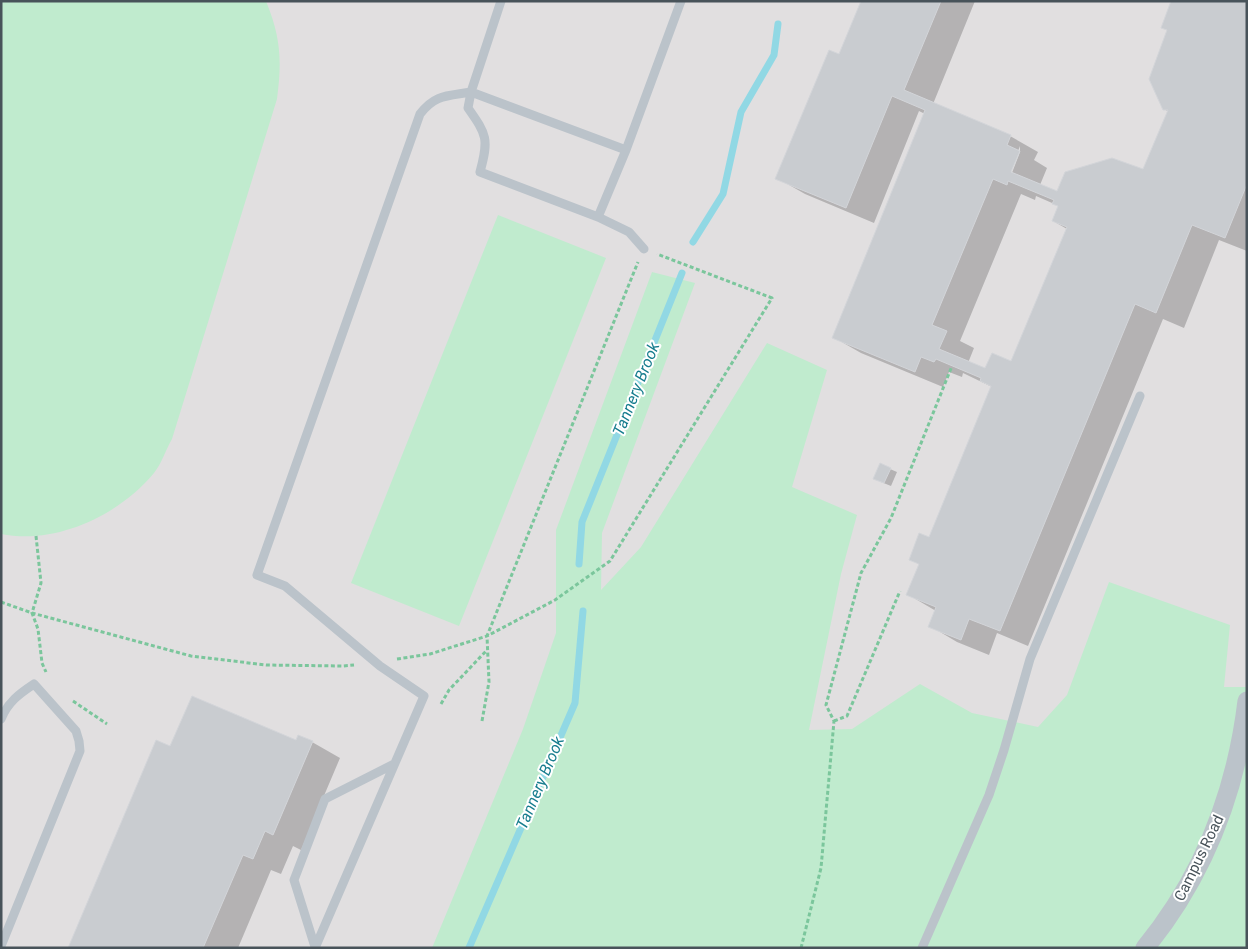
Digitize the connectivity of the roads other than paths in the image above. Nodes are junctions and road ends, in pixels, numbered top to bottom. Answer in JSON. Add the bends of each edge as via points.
{"nodes":[{"id":1,"x":501,"y":1,"type":"edge"},
{"id":2,"x":681,"y":1,"type":"edge"},
{"id":3,"x":471,"y":92,"type":"junction"},
{"id":4,"x":626,"y":150,"type":"junction"},
{"id":5,"x":598,"y":217,"type":"junction"},
{"id":6,"x":644,"y":249,"type":"road end"},
{"id":7,"x":1140,"y":396,"type":"dead end"},
{"id":8,"x":1247,"y":702,"type":"edge"},
{"id":9,"x":1,"y":719,"type":"edge"},
{"id":10,"x":394,"y":764,"type":"junction"},
{"id":11,"x":1,"y":946,"type":"edge"},
{"id":12,"x":315,"y":948,"type":"edge"},
{"id":13,"x":922,"y":948,"type":"edge"},
{"id":14,"x":1145,"y":948,"type":"edge"}],
"edges":[{"from":1,"to":3,"type":"lane"},
{"from":2,"to":4,"type":"lane"},
{"from":3,"to":4,"type":"lane"},
{"from":3,"to":5,"type":"lane","via":[[468,108],[483,130],[486,151],[480,172]]},
{"from":3,"to":10,"type":"lane","via":[[429,102],[420,114],[257,575],[284,586],[380,666],[424,696]]},
{"from":4,"to":5,"type":"lane"},
{"from":5,"to":6,"type":"lane","via":[[629,232]]},
{"from":7,"to":13,"type":"lane","via":[[1030,659],[989,795]]},
{"from":8,"to":14,"type":"street","name":"Campus Road","via":[[1231,784],[1213,835],[1179,900]]},
{"from":9,"to":11,"type":"lane","via":[[6,707],[34,684],[76,732],[80,751]]},
{"from":10,"to":12,"type":"lane"},
{"from":10,"to":12,"type":"lane","via":[[324,799],[294,880]]}]}
